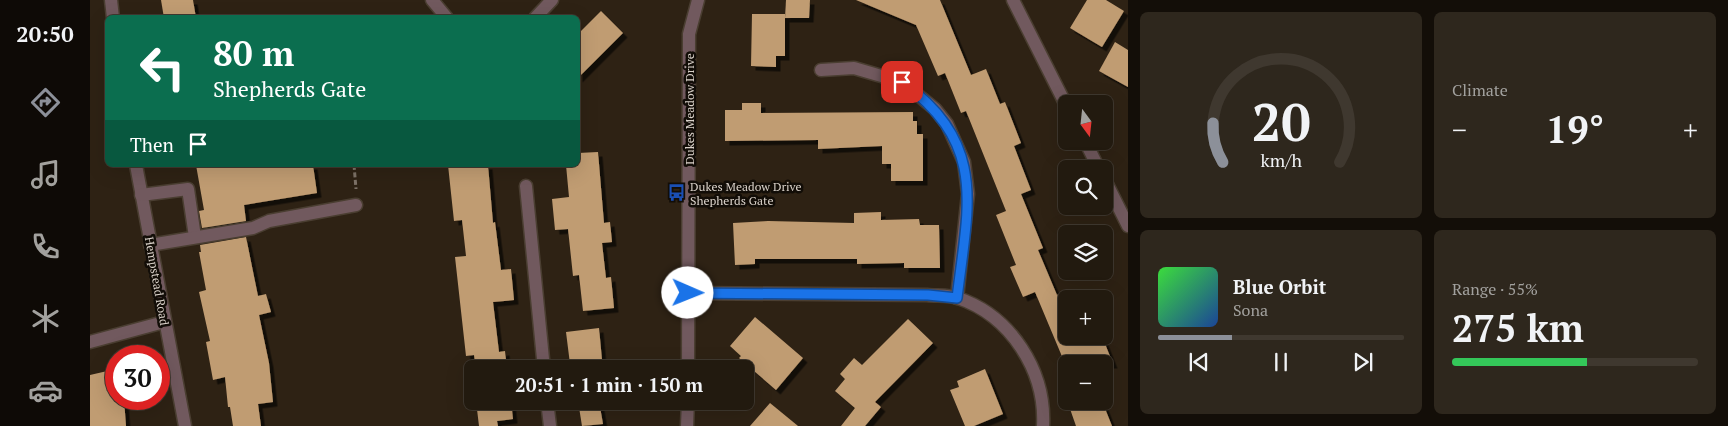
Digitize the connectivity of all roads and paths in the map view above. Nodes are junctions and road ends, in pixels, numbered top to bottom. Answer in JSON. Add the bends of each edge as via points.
{"nodes":[{"id":1,"x":110,"y":0,"type":"edge"},
{"id":2,"x":432,"y":0,"type":"edge"},
{"id":3,"x":552,"y":0,"type":"edge"},
{"id":4,"x":698,"y":0,"type":"edge"},
{"id":5,"x":1013,"y":0,"type":"edge"},
{"id":6,"x":112,"y":15,"type":"edge"},
{"id":7,"x":444,"y":15,"type":"edge"},
{"id":8,"x":539,"y":15,"type":"edge"},
{"id":9,"x":821,"y":70,"type":"dead end"},
{"id":10,"x":1061,"y":95,"type":"edge"},
{"id":11,"x":136,"y":167,"type":"edge"},
{"id":12,"x":354,"y":167,"type":"edge"},
{"id":13,"x":526,"y":186,"type":"dead end"},
{"id":14,"x":140,"y":196,"type":"junction"},
{"id":15,"x":1113,"y":196,"type":"edge"},
{"id":16,"x":356,"y":205,"type":"joint"},
{"id":17,"x":1128,"y":226,"type":"edge"},
{"id":18,"x":195,"y":237,"type":"junction"},
{"id":19,"x":150,"y":245,"type":"junction"},
{"id":20,"x":688,"y":293,"type":"junction"},
{"id":21,"x":957,"y":298,"type":"junction"},
{"id":22,"x":164,"y":322,"type":"junction"},
{"id":23,"x":90,"y":342,"type":"edge"},
{"id":24,"x":543,"y":360,"type":"edge"},
{"id":25,"x":688,"y":360,"type":"edge"},
{"id":26,"x":548,"y":410,"type":"edge"},
{"id":27,"x":688,"y":410,"type":"edge"},
{"id":28,"x":185,"y":426,"type":"edge"},
{"id":29,"x":550,"y":426,"type":"edge"},
{"id":30,"x":687,"y":426,"type":"edge"},
{"id":31,"x":1043,"y":426,"type":"edge"}],
"edges":[{"from":1,"to":6,"type":"street"},
{"from":2,"to":7,"type":"street"},
{"from":3,"to":8,"type":"street"},
{"from":4,"to":20,"type":"street","name":"Dukes Meadow Drive","via":[[689,34]]},
{"from":5,"to":10,"type":"street"},
{"from":9,"to":21,"type":"street","via":[[854,68],[902,82],[935,109],[947,124],[964,162],[968,194]]},
{"from":11,"to":14,"type":"street","name":"Hempstead Road"},
{"from":12,"to":16,"type":"path"},
{"from":13,"to":24,"type":"street"},
{"from":14,"to":18,"type":"street","via":[[188,189]]},
{"from":14,"to":19,"type":"street","name":"Hempstead Road"},
{"from":15,"to":17,"type":"street"},
{"from":16,"to":18,"type":"street"},
{"from":18,"to":19,"type":"street"},
{"from":19,"to":22,"type":"street","name":"Hempstead Road"},
{"from":20,"to":21,"type":"street"},
{"from":20,"to":25,"type":"street","name":"Dukes Meadow Drive"},
{"from":21,"to":31,"type":"street","via":[[994,319],[1024,351],[1042,395]]},
{"from":22,"to":23,"type":"street"},
{"from":22,"to":28,"type":"street","name":"Hempstead Road"},
{"from":26,"to":29,"type":"street"},
{"from":27,"to":30,"type":"street"}]}
